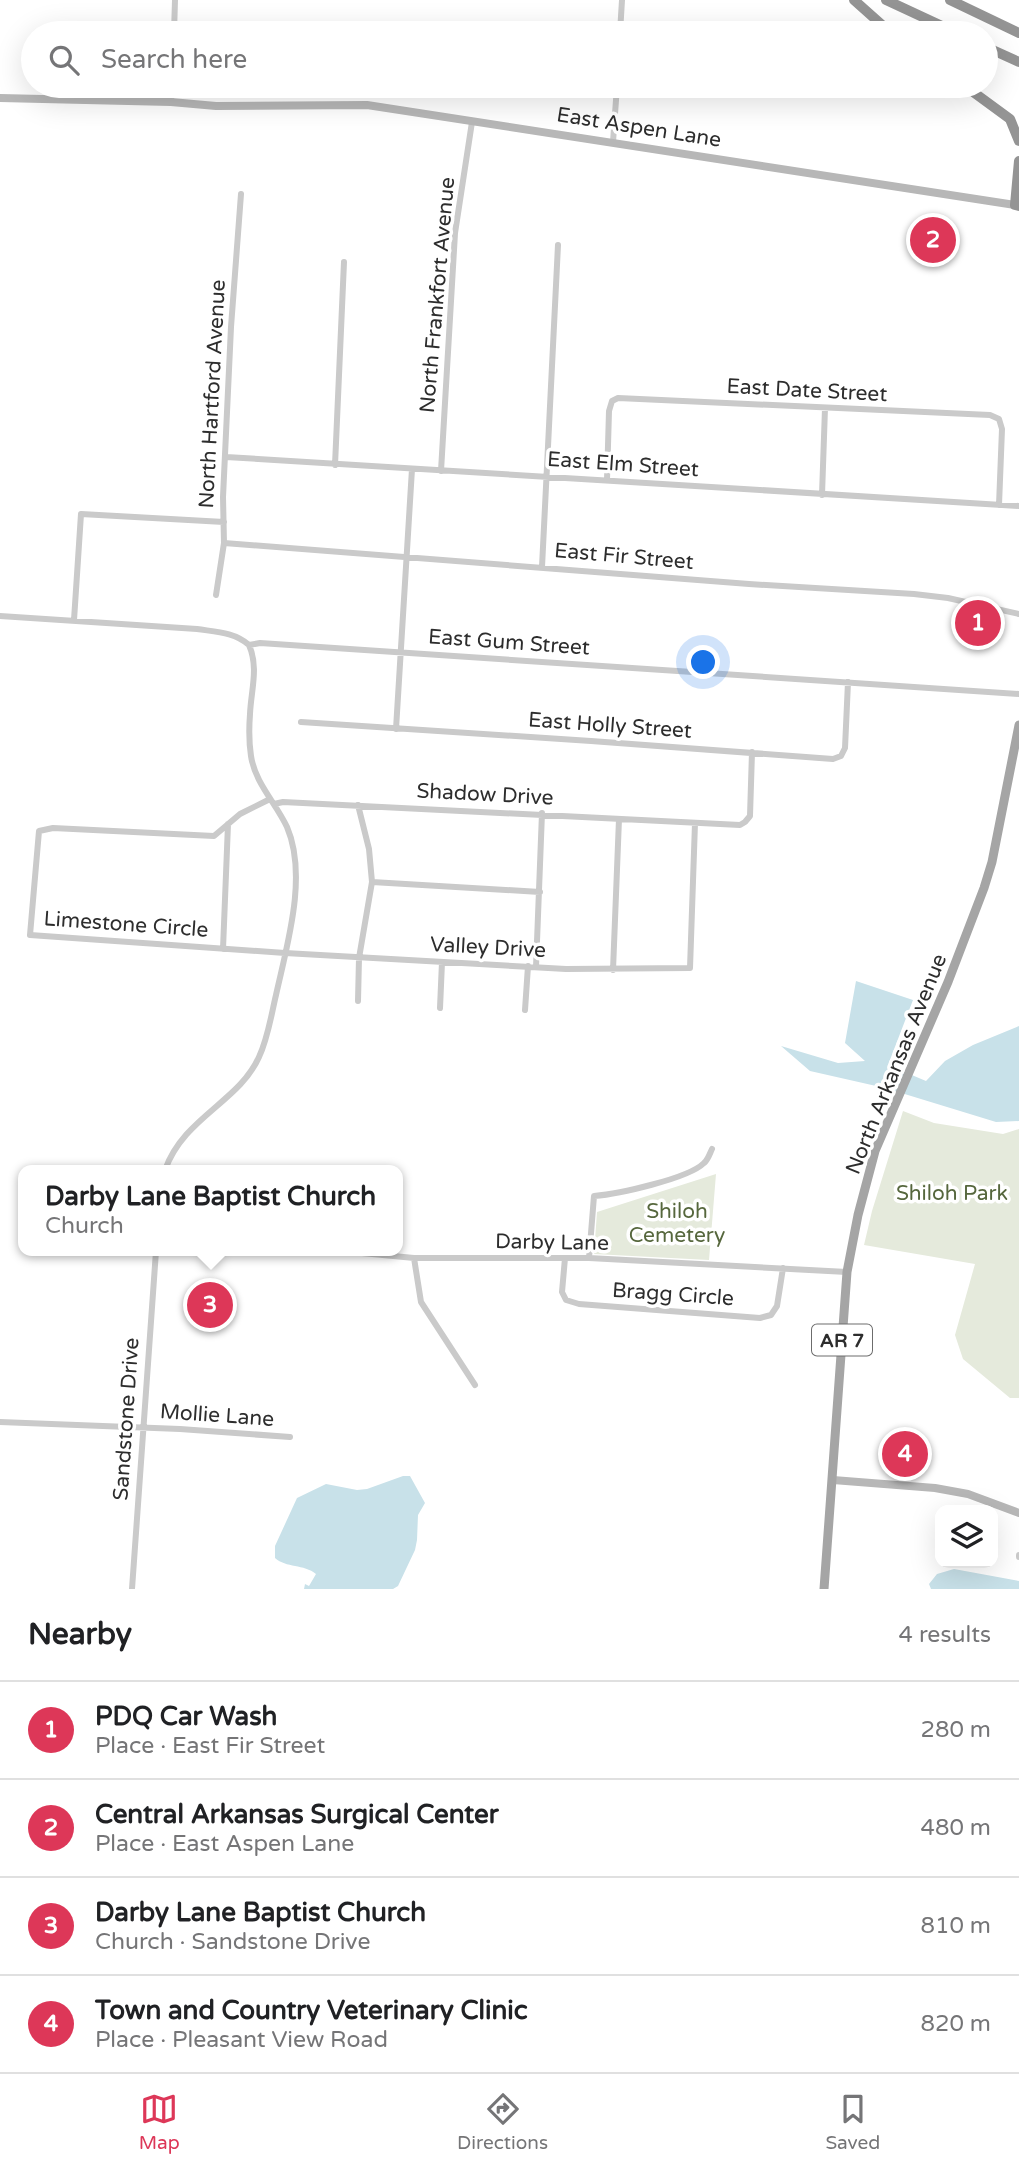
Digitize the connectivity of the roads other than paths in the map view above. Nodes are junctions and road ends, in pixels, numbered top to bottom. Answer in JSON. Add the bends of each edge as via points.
{"nodes":[{"id":1,"x":175,"y":0,"type":"edge"},
{"id":2,"x":622,"y":0,"type":"edge"},
{"id":3,"x":854,"y":0,"type":"edge"},
{"id":4,"x":886,"y":0,"type":"edge"},
{"id":5,"x":950,"y":0,"type":"edge"},
{"id":6,"x":174,"y":21,"type":"edge"},
{"id":7,"x":621,"y":21,"type":"edge"},
{"id":8,"x":878,"y":21,"type":"edge"},
{"id":9,"x":931,"y":21,"type":"edge"},
{"id":10,"x":994,"y":21,"type":"edge"},
{"id":11,"x":998,"y":23,"type":"edge"},
{"id":12,"x":1019,"y":33,"type":"edge"},
{"id":13,"x":998,"y":52,"type":"edge"},
{"id":14,"x":1019,"y":62,"type":"edge"},
{"id":15,"x":0,"y":98,"type":"edge"},
{"id":16,"x":171,"y":98,"type":"edge"},
{"id":17,"x":616,"y":98,"type":"edge"},
{"id":18,"x":981,"y":98,"type":"edge"},
{"id":19,"x":171,"y":102,"type":"junction"},
{"id":20,"x":472,"y":122,"type":"junction"},
{"id":21,"x":1019,"y":141,"type":"edge"},
{"id":22,"x":613,"y":142,"type":"junction"},
{"id":23,"x":1019,"y":161,"type":"edge"},
{"id":24,"x":241,"y":194,"type":"dead end"},
{"id":25,"x":1017,"y":205,"type":"edge"},
{"id":26,"x":558,"y":245,"type":"dead end"},
{"id":27,"x":344,"y":262,"type":"dead end"},
{"id":28,"x":825,"y":408,"type":"junction"},
{"id":29,"x":226,"y":457,"type":"junction"},
{"id":30,"x":335,"y":465,"type":"junction"},
{"id":31,"x":412,"y":469,"type":"junction"},
{"id":32,"x":440,"y":471,"type":"junction"},
{"id":33,"x":547,"y":477,"type":"junction"},
{"id":34,"x":607,"y":480,"type":"junction"},
{"id":35,"x":821,"y":495,"type":"junction"},
{"id":36,"x":999,"y":505,"type":"junction"},
{"id":37,"x":1019,"y":506,"type":"edge"},
{"id":38,"x":224,"y":522,"type":"junction"},
{"id":39,"x":224,"y":544,"type":"junction"},
{"id":40,"x":407,"y":557,"type":"junction"},
{"id":41,"x":542,"y":567,"type":"junction"},
{"id":42,"x":216,"y":595,"type":"dead end"},
{"id":43,"x":1019,"y":614,"type":"edge"},
{"id":44,"x":0,"y":616,"type":"edge"},
{"id":45,"x":74,"y":621,"type":"junction"},
{"id":46,"x":248,"y":645,"type":"junction"},
{"id":47,"x":401,"y":653,"type":"junction"},
{"id":48,"x":848,"y":682,"type":"junction"},
{"id":49,"x":1019,"y":694,"type":"edge"},
{"id":50,"x":301,"y":722,"type":"dead end"},
{"id":51,"x":1019,"y":725,"type":"edge"},
{"id":52,"x":396,"y":729,"type":"junction"},
{"id":53,"x":752,"y":752,"type":"junction"},
{"id":54,"x":272,"y":802,"type":"junction"},
{"id":55,"x":358,"y":805,"type":"junction"},
{"id":56,"x":542,"y":813,"type":"junction"},
{"id":57,"x":619,"y":819,"type":"junction"},
{"id":58,"x":695,"y":823,"type":"junction"},
{"id":59,"x":228,"y":824,"type":"junction"},
{"id":60,"x":372,"y":882,"type":"junction"},
{"id":61,"x":540,"y":892,"type":"junction"},
{"id":62,"x":223,"y":949,"type":"junction"},
{"id":63,"x":285,"y":953,"type":"junction"},
{"id":64,"x":359,"y":958,"type":"junction"},
{"id":65,"x":442,"y":962,"type":"junction"},
{"id":66,"x":532,"y":967,"type":"junction"},
{"id":67,"x":613,"y":970,"type":"junction"},
{"id":68,"x":358,"y":1001,"type":"dead end"},
{"id":69,"x":440,"y":1008,"type":"dead end"},
{"id":70,"x":525,"y":1010,"type":"dead end"},
{"id":71,"x":712,"y":1149,"type":"dead end"},
{"id":72,"x":167,"y":1165,"type":"edge"},
{"id":73,"x":156,"y":1256,"type":"edge"},
{"id":74,"x":393,"y":1256,"type":"edge"},
{"id":75,"x":414,"y":1258,"type":"junction"},
{"id":76,"x":565,"y":1258,"type":"junction"},
{"id":77,"x":589,"y":1258,"type":"junction"},
{"id":78,"x":783,"y":1268,"type":"junction"},
{"id":79,"x":847,"y":1272,"type":"junction"},
{"id":80,"x":475,"y":1385,"type":"dead end"},
{"id":81,"x":0,"y":1422,"type":"edge"},
{"id":82,"x":142,"y":1428,"type":"junction"},
{"id":83,"x":290,"y":1437,"type":"dead end"},
{"id":84,"x":832,"y":1480,"type":"junction"},
{"id":85,"x":1019,"y":1513,"type":"edge"},
{"id":86,"x":132,"y":1589,"type":"edge"},
{"id":87,"x":824,"y":1589,"type":"edge"}],
"edges":[{"from":1,"to":6,"type":"street"},
{"from":2,"to":7,"type":"street"},
{"from":3,"to":8,"type":"highway"},
{"from":4,"to":9,"type":"highway"},
{"from":5,"to":10,"type":"highway"},
{"from":11,"to":12,"type":"highway"},
{"from":13,"to":14,"type":"highway"},
{"from":15,"to":19,"type":"street","name":"East Aspen Lane"},
{"from":16,"to":19,"type":"street"},
{"from":17,"to":22,"type":"street"},
{"from":18,"to":21,"type":"highway","via":[[1010,119]]},
{"from":19,"to":20,"type":"street","name":"East Aspen Lane","via":[[367,106]]},
{"from":20,"to":22,"type":"street","name":"East Aspen Lane"},
{"from":20,"to":32,"type":"street","name":"North Frankfort Avenue","via":[[455,233]]},
{"from":22,"to":25,"type":"street","name":"East Aspen Lane"},
{"from":23,"to":25,"type":"highway"},
{"from":24,"to":29,"type":"street","name":"North Hartford Avenue"},
{"from":26,"to":33,"type":"street"},
{"from":27,"to":30,"type":"street"},
{"from":28,"to":34,"type":"street","name":"East Date Street","via":[[618,398],[609,411]]},
{"from":28,"to":35,"type":"street"},
{"from":28,"to":36,"type":"street","name":"East Date Street","via":[[999,419]]},
{"from":29,"to":30,"type":"street","name":"East Elm Street"},
{"from":29,"to":38,"type":"street","name":"North Hartford Avenue"},
{"from":30,"to":31,"type":"street","name":"East Elm Street"},
{"from":31,"to":32,"type":"street","name":"East Elm Street"},
{"from":31,"to":40,"type":"street"},
{"from":32,"to":33,"type":"street","name":"East Elm Street"},
{"from":33,"to":34,"type":"street","name":"East Elm Street"},
{"from":33,"to":41,"type":"street"},
{"from":34,"to":35,"type":"street","name":"East Elm Street"},
{"from":35,"to":36,"type":"street","name":"East Elm Street"},
{"from":36,"to":37,"type":"street","name":"East Elm Street"},
{"from":38,"to":39,"type":"street","name":"North Hartford Avenue"},
{"from":38,"to":45,"type":"street","via":[[81,514]]},
{"from":39,"to":40,"type":"street","name":"East Fir Street"},
{"from":39,"to":42,"type":"street","name":"North Hartford Avenue"},
{"from":40,"to":41,"type":"street","name":"East Fir Street"},
{"from":40,"to":47,"type":"street"},
{"from":41,"to":43,"type":"street","name":"East Fir Street","via":[[914,593]]},
{"from":44,"to":45,"type":"street","name":"East Gum Street"},
{"from":45,"to":46,"type":"street","name":"East Gum Street","via":[[198,629],[228,634]]},
{"from":46,"to":47,"type":"street","name":"East Gum Street"},
{"from":46,"to":54,"type":"street","via":[[254,680],[251,755]]},
{"from":47,"to":48,"type":"street","name":"East Gum Street"},
{"from":47,"to":52,"type":"street"},
{"from":48,"to":49,"type":"street","name":"East Gum Street"},
{"from":48,"to":53,"type":"street","name":"East Holly Street","via":[[841,756]]},
{"from":50,"to":52,"type":"street","name":"East Holly Street"},
{"from":51,"to":79,"type":"main road","name":"North Arkansas Avenue","number":"AR 7","via":[[984,888],[875,1150]]},
{"from":52,"to":53,"type":"street","name":"East Holly Street"},
{"from":53,"to":58,"type":"street","name":"Shadow Drive","via":[[746,822]]},
{"from":54,"to":55,"type":"street","name":"Shadow Drive"},
{"from":54,"to":59,"type":"street","name":"Limestone Circle","via":[[240,814]]},
{"from":54,"to":63,"type":"street","via":[[287,827],[295,859]]},
{"from":55,"to":56,"type":"street","name":"Shadow Drive"},
{"from":55,"to":60,"type":"street"},
{"from":56,"to":57,"type":"street","name":"Shadow Drive"},
{"from":56,"to":61,"type":"street"},
{"from":57,"to":58,"type":"street","name":"Shadow Drive"},
{"from":57,"to":67,"type":"street"},
{"from":58,"to":67,"type":"street","name":"Valley Drive","via":[[690,968]]},
{"from":59,"to":62,"type":"street","name":"Limestone Circle"},
{"from":59,"to":62,"type":"street","name":"Limestone Circle","via":[[214,836],[39,831],[30,934]]},
{"from":60,"to":61,"type":"street"},
{"from":60,"to":64,"type":"street"},
{"from":61,"to":66,"type":"street"},
{"from":62,"to":63,"type":"street","name":"Limestone Circle"},
{"from":63,"to":64,"type":"street","name":"Valley Drive"},
{"from":63,"to":72,"type":"street","via":[[259,1058],[246,1078],[184,1135]]},
{"from":64,"to":65,"type":"street","name":"Valley Drive"},
{"from":64,"to":68,"type":"street"},
{"from":65,"to":66,"type":"street","name":"Valley Drive"},
{"from":65,"to":69,"type":"street"},
{"from":66,"to":67,"type":"street","name":"Valley Drive"},
{"from":66,"to":70,"type":"street"},
{"from":71,"to":77,"type":"street","via":[[704,1164],[682,1175],[625,1193],[594,1196]]},
{"from":73,"to":82,"type":"street","name":"Sandstone Drive"},
{"from":74,"to":75,"type":"street","name":"Darby Lane"},
{"from":75,"to":76,"type":"street","name":"Darby Lane"},
{"from":75,"to":80,"type":"street","via":[[421,1302]]},
{"from":76,"to":77,"type":"street","name":"Darby Lane"},
{"from":76,"to":78,"type":"street","name":"Bragg Circle","via":[[562,1292],[566,1300],[579,1304],[760,1318],[771,1315],[777,1306]]},
{"from":77,"to":78,"type":"street","name":"Darby Lane"},
{"from":78,"to":79,"type":"street","name":"Darby Lane"},
{"from":79,"to":84,"type":"main road","name":"North Arkansas Avenue","number":"AR 7"},
{"from":81,"to":82,"type":"street","name":"Mollie Lane"},
{"from":82,"to":83,"type":"street","name":"Mollie Lane"},
{"from":82,"to":86,"type":"street","name":"Sandstone Drive"},
{"from":84,"to":85,"type":"street","via":[[935,1488],[968,1494]]},
{"from":84,"to":87,"type":"main road","name":"North Arkansas Avenue","number":"AR 7"}]}
